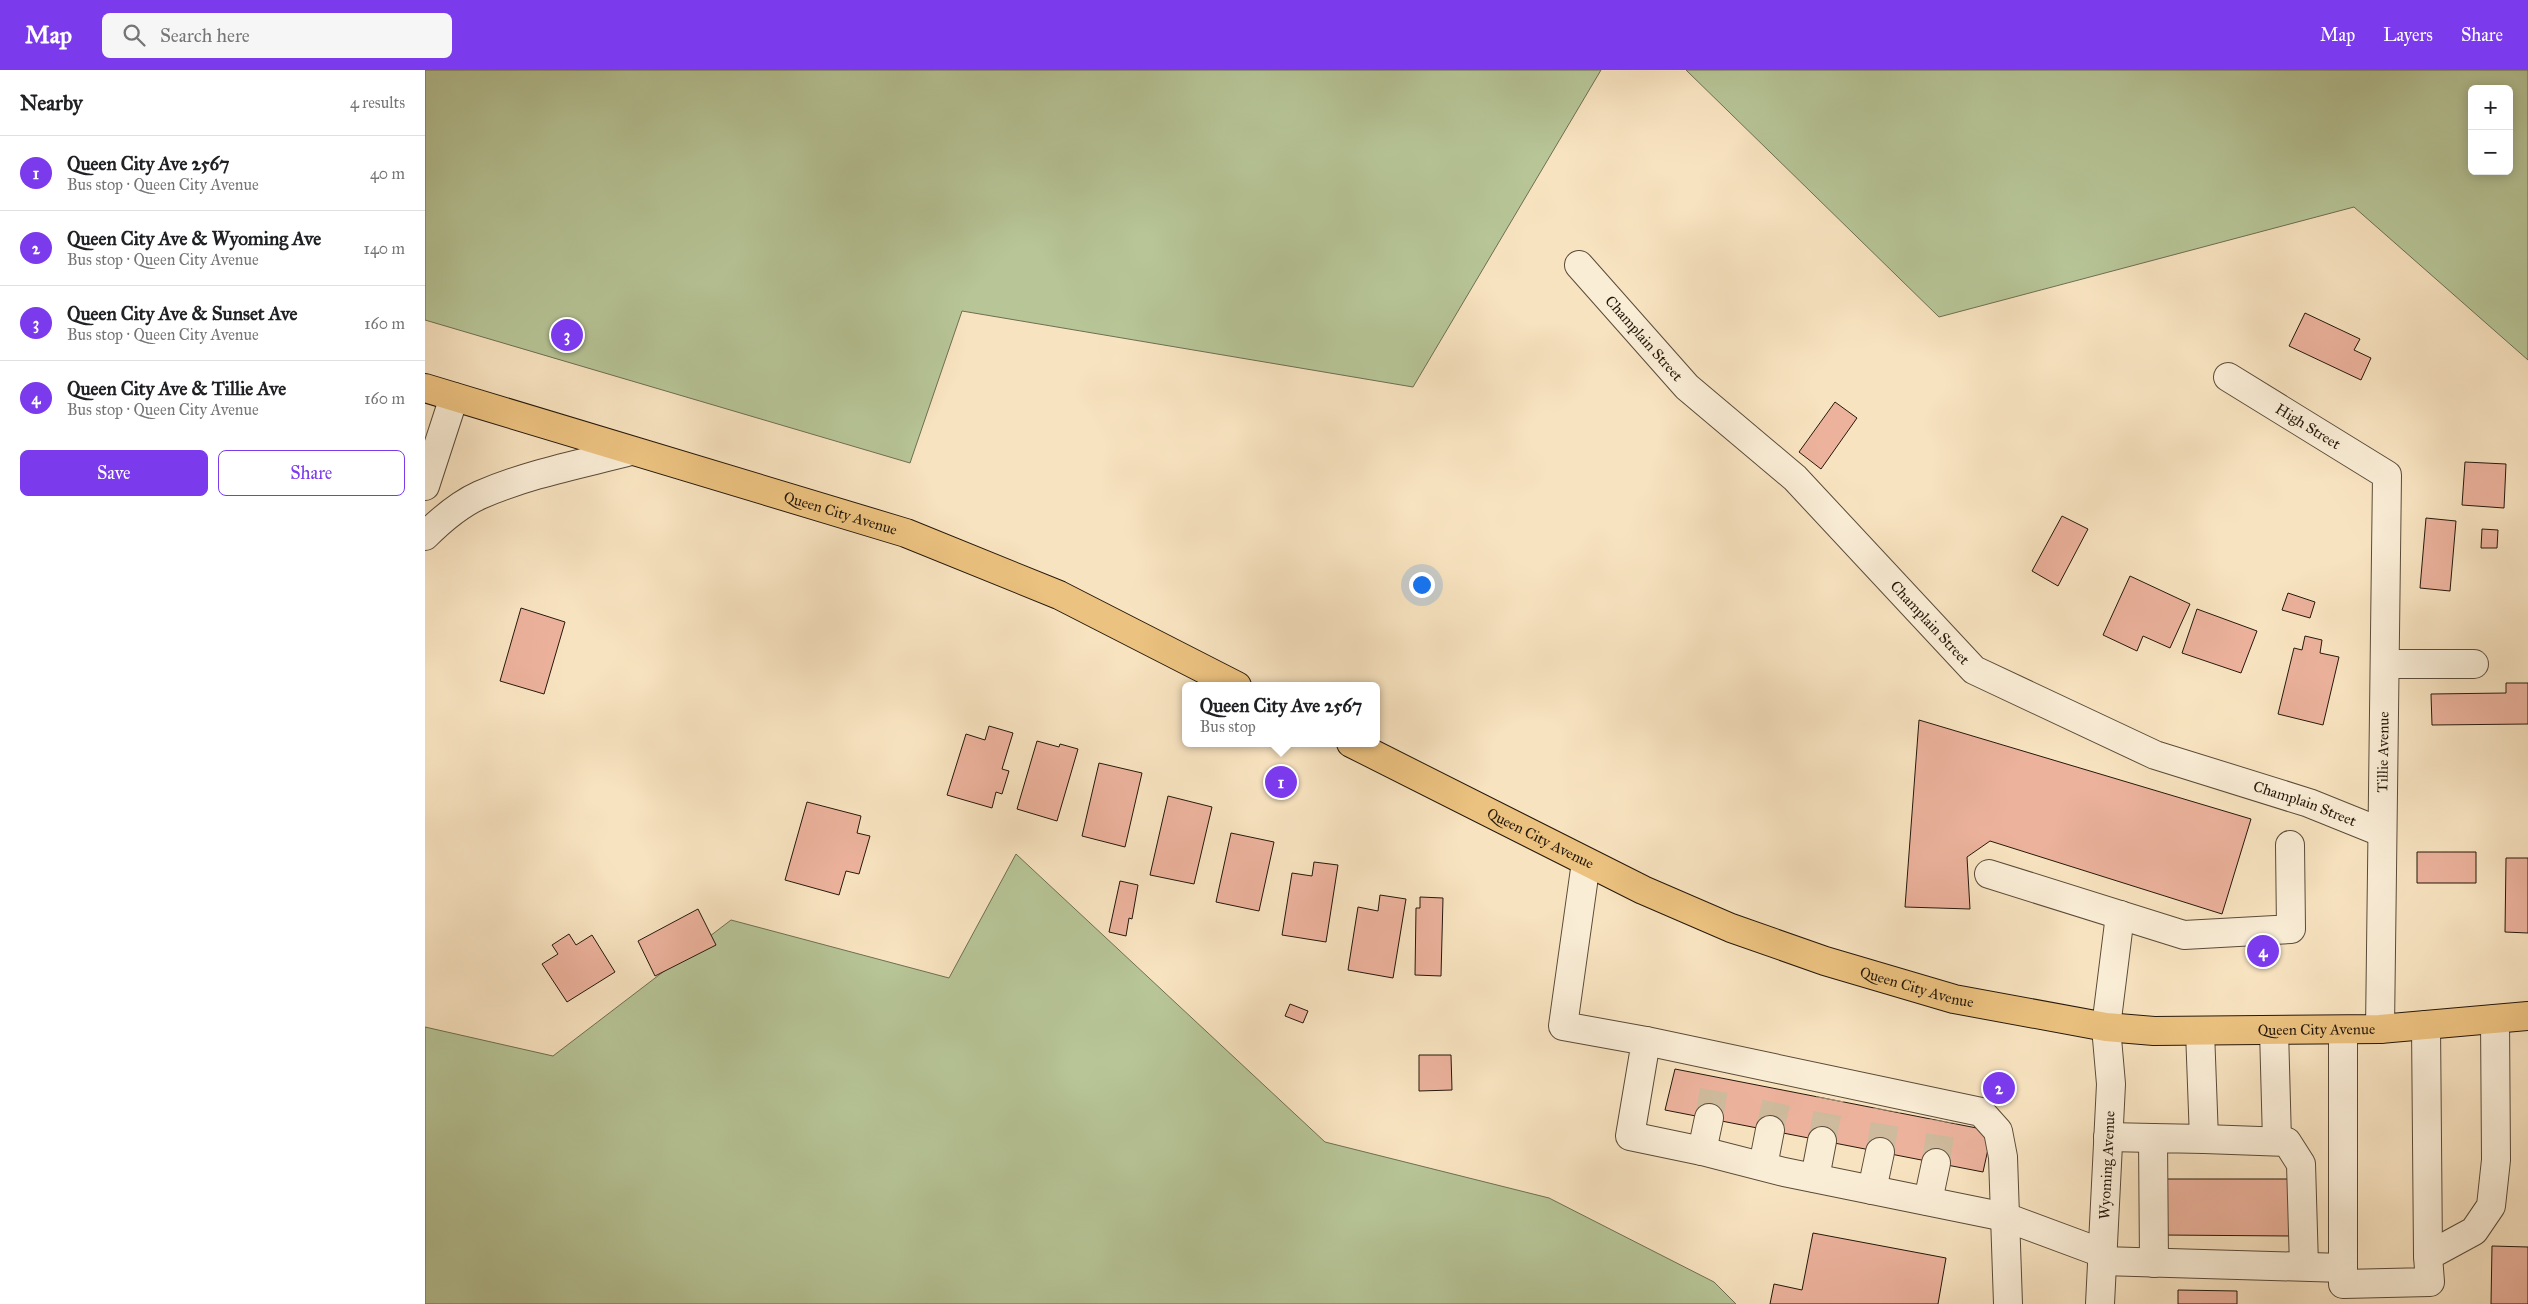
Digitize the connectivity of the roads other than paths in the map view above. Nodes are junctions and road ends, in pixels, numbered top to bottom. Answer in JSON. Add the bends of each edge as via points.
{"nodes":[{"id":1,"x":1579,"y":265,"type":"dead end"},
{"id":2,"x":2228,"y":377,"type":"dead end"},
{"id":3,"x":425,"y":388,"type":"edge"},
{"id":4,"x":454,"y":397,"type":"junction"},
{"id":5,"x":631,"y":451,"type":"junction"},
{"id":6,"x":2387,"y":475,"type":"joint"},
{"id":7,"x":425,"y":486,"type":"edge"},
{"id":8,"x":425,"y":536,"type":"edge"},
{"id":9,"x":2385,"y":664,"type":"junction"},
{"id":10,"x":2475,"y":664,"type":"dead end"},
{"id":11,"x":1229,"y":682,"type":"edge"},
{"id":12,"x":1359,"y":747,"type":"edge"},
{"id":13,"x":2381,"y":832,"type":"junction"},
{"id":14,"x":2290,"y":845,"type":"dead end"},
{"id":15,"x":1586,"y":862,"type":"junction"},
{"id":16,"x":1989,"y":874,"type":"dead end"},
{"id":17,"x":2120,"y":915,"type":"junction"},
{"id":18,"x":2528,"y":1016,"type":"edge"},
{"id":19,"x":2495,"y":1019,"type":"junction"},
{"id":20,"x":2426,"y":1026,"type":"junction"},
{"id":21,"x":2106,"y":1027,"type":"junction"},
{"id":22,"x":2380,"y":1029,"type":"junction"},
{"id":23,"x":2274,"y":1030,"type":"junction"},
{"id":24,"x":2343,"y":1030,"type":"junction"},
{"id":25,"x":2199,"y":1031,"type":"junction"},
{"id":26,"x":1646,"y":1042,"type":"junction"},
{"id":27,"x":1709,"y":1118,"type":"tunnel mouth"},
{"id":28,"x":1771,"y":1130,"type":"tunnel mouth"},
{"id":29,"x":2108,"y":1137,"type":"junction"},
{"id":30,"x":2153,"y":1138,"type":"junction"},
{"id":31,"x":2204,"y":1139,"type":"junction"},
{"id":32,"x":1822,"y":1140,"type":"tunnel mouth"},
{"id":33,"x":2277,"y":1141,"type":"junction"},
{"id":34,"x":1702,"y":1150,"type":"junction"},
{"id":35,"x":1880,"y":1152,"type":"tunnel mouth"},
{"id":36,"x":1935,"y":1163,"type":"tunnel mouth"},
{"id":37,"x":1763,"y":1166,"type":"junction"},
{"id":38,"x":1815,"y":1178,"type":"junction"},
{"id":39,"x":1873,"y":1190,"type":"junction"},
{"id":40,"x":1928,"y":1201,"type":"junction"},
{"id":41,"x":2005,"y":1217,"type":"junction"},
{"id":42,"x":2428,"y":1256,"type":"junction"},
{"id":43,"x":2102,"y":1257,"type":"junction"},
{"id":44,"x":2154,"y":1263,"type":"junction"},
{"id":45,"x":2304,"y":1266,"type":"junction"},
{"id":46,"x":2343,"y":1268,"type":"junction"},
{"id":47,"x":2008,"y":1304,"type":"edge"},
{"id":48,"x":2100,"y":1304,"type":"edge"}],
"edges":[{"from":1,"to":13,"type":"street","name":"Champlain Street","via":[[1687,387],[1795,478],[1974,670],[2155,755],[2309,803]]},
{"from":2,"to":6,"type":"street","name":"High Street"},
{"from":3,"to":4,"type":"main road","name":"Queen City Avenue"},
{"from":4,"to":5,"type":"main road","name":"Queen City Avenue"},
{"from":4,"to":7,"type":"street"},
{"from":5,"to":8,"type":"street","via":[[479,495]]},
{"from":5,"to":11,"type":"main road","name":"Queen City Avenue","via":[[906,533],[1059,595]]},
{"from":6,"to":9,"type":"street","name":"Tillie Avenue"},
{"from":9,"to":10,"type":"street"},
{"from":9,"to":13,"type":"street","name":"Tillie Avenue"},
{"from":12,"to":15,"type":"main road","name":"Queen City Avenue"},
{"from":13,"to":22,"type":"street","name":"Tillie Avenue"},
{"from":14,"to":17,"type":"street","via":[[2291,929],[2184,935]]},
{"from":15,"to":21,"type":"main road","name":"Queen City Avenue","via":[[1731,928],[1825,961],[1954,999]]},
{"from":15,"to":26,"type":"street","via":[[1563,1026]]},
{"from":16,"to":17,"type":"street"},
{"from":17,"to":21,"type":"street","name":"Wyoming Avenue"},
{"from":18,"to":19,"type":"main road","name":"Queen City Avenue"},
{"from":19,"to":20,"type":"main road","name":"Queen City Avenue"},
{"from":19,"to":42,"type":"street","via":[[2496,1160],[2491,1206],[2474,1231]]},
{"from":20,"to":22,"type":"main road","name":"Queen City Avenue"},
{"from":20,"to":42,"type":"street"},
{"from":21,"to":25,"type":"main road","name":"Queen City Avenue"},
{"from":21,"to":29,"type":"street","name":"Wyoming Avenue","via":[[2111,1084]]},
{"from":22,"to":24,"type":"main road","name":"Queen City Avenue"},
{"from":23,"to":24,"type":"main road","name":"Queen City Avenue"},
{"from":23,"to":25,"type":"main road","name":"Queen City Avenue"},
{"from":23,"to":33,"type":"street"},
{"from":24,"to":46,"type":"street"},
{"from":25,"to":31,"type":"street"},
{"from":26,"to":34,"type":"street","via":[[1630,1136]]},
{"from":26,"to":41,"type":"street","via":[[1719,1067],[1780,1080],[1944,1113],[1981,1112],[1998,1131],[2003,1157]]},
{"from":27,"to":34,"type":"street"},
{"from":28,"to":37,"type":"street"},
{"from":29,"to":30,"type":"street"},
{"from":29,"to":43,"type":"street","name":"Wyoming Avenue"},
{"from":30,"to":31,"type":"street"},
{"from":30,"to":44,"type":"street"},
{"from":31,"to":33,"type":"street"},
{"from":32,"to":38,"type":"street"},
{"from":33,"to":45,"type":"street","via":[[2287,1142],[2301,1164]]},
{"from":34,"to":37,"type":"street"},
{"from":35,"to":39,"type":"street"},
{"from":36,"to":40,"type":"street"},
{"from":37,"to":38,"type":"street"},
{"from":38,"to":39,"type":"street"},
{"from":39,"to":40,"type":"street"},
{"from":40,"to":41,"type":"street"},
{"from":41,"to":43,"type":"street"},
{"from":41,"to":47,"type":"street"},
{"from":42,"to":46,"type":"street","via":[[2430,1282],[2343,1284]]},
{"from":43,"to":44,"type":"street"},
{"from":43,"to":48,"type":"street","name":"Wyoming Avenue"},
{"from":44,"to":45,"type":"street"},
{"from":45,"to":46,"type":"street"}]}
